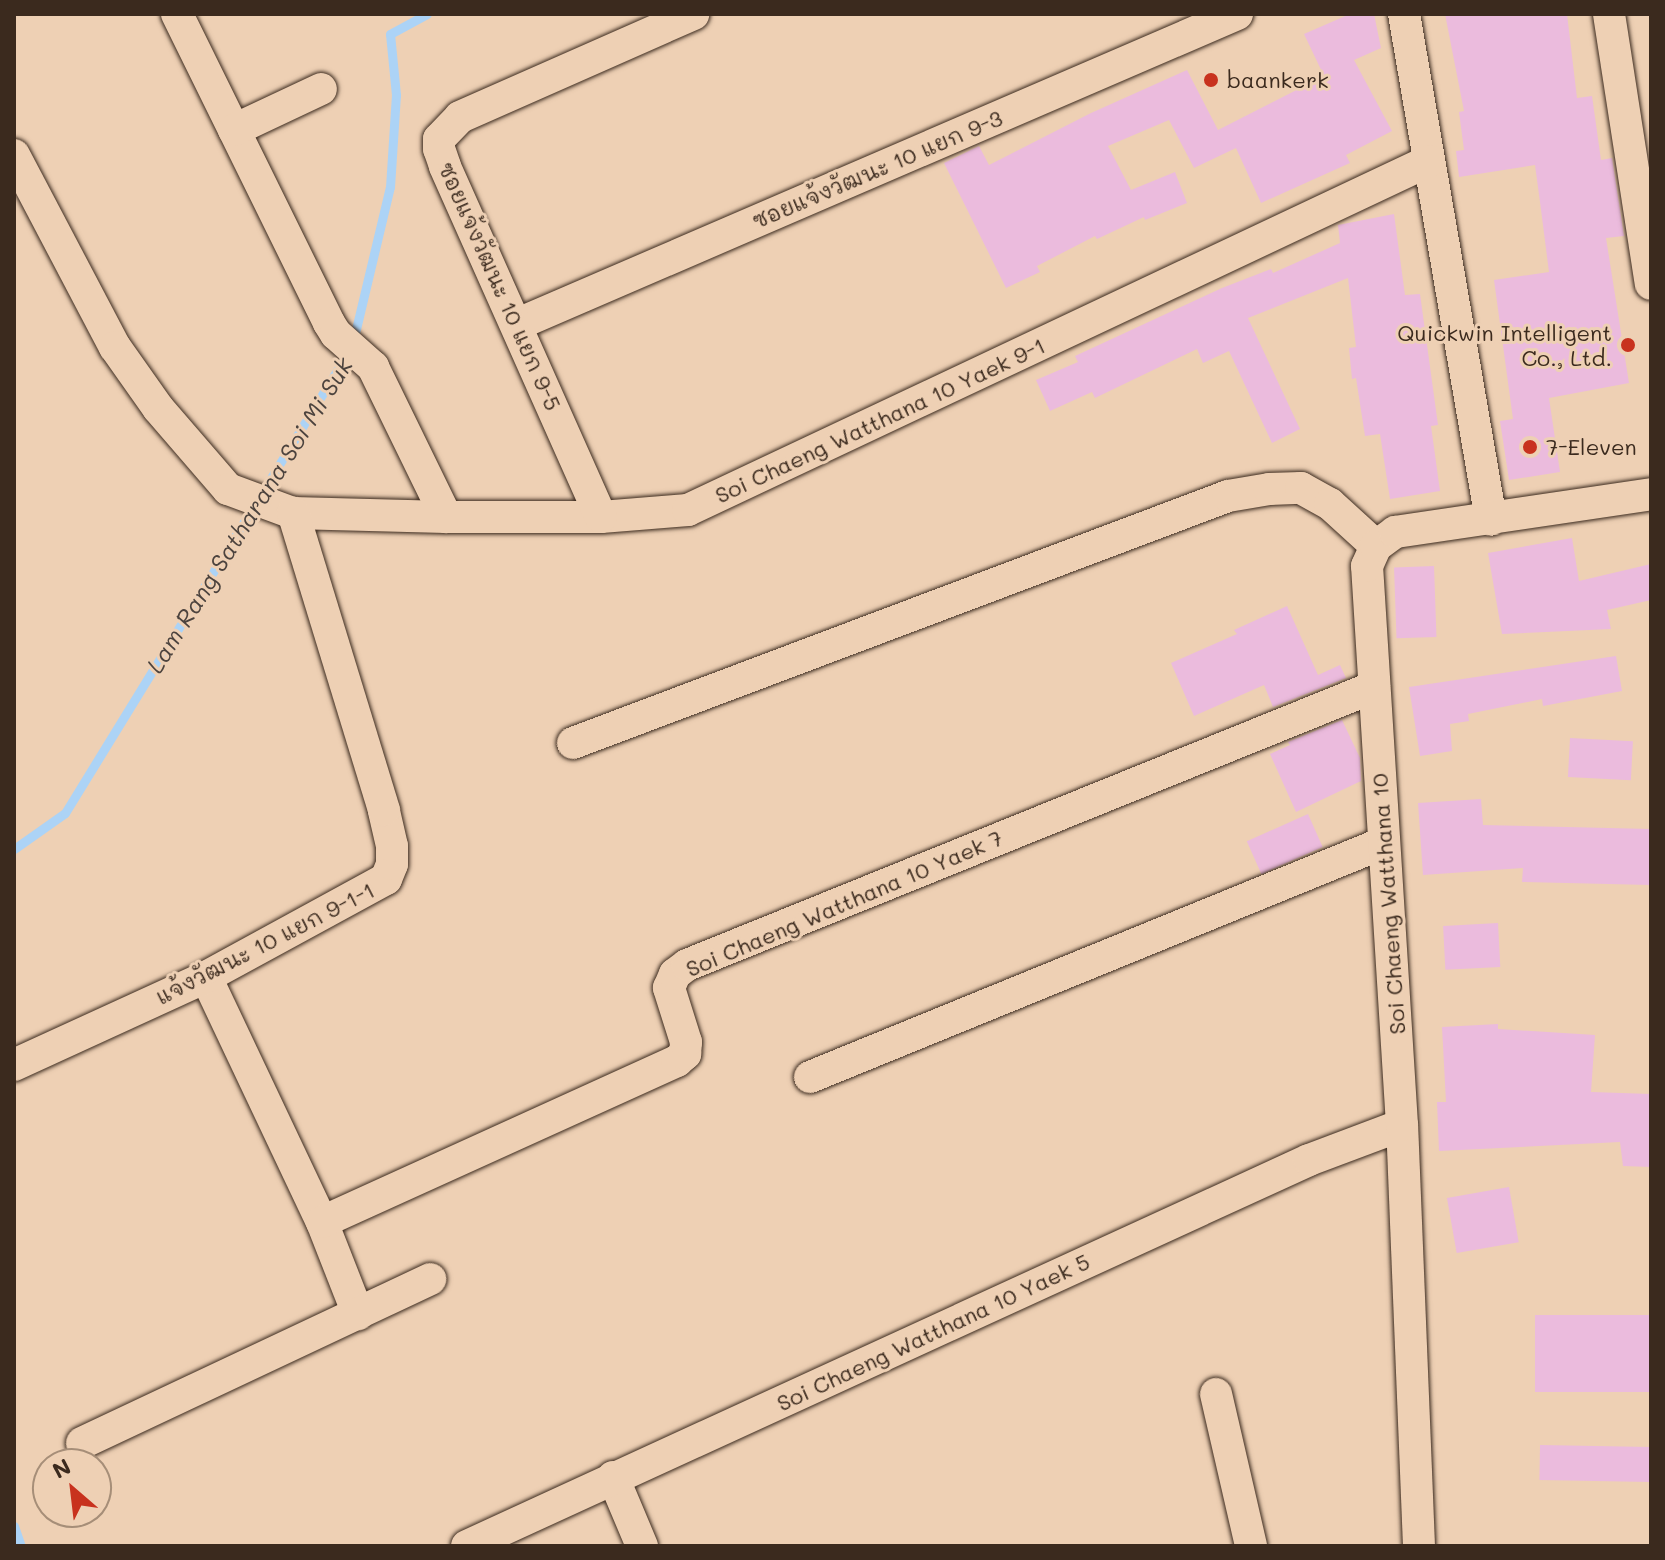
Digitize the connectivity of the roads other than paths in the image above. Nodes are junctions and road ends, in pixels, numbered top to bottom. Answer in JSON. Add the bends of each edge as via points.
{"nodes":[{"id":1,"x":177,"y":14,"type":"edge"},
{"id":2,"x":693,"y":14,"type":"edge"},
{"id":3,"x":1237,"y":14,"type":"edge"},
{"id":4,"x":1404,"y":14,"type":"edge"},
{"id":5,"x":1609,"y":14,"type":"edge"},
{"id":6,"x":321,"y":89,"type":"dead end"},
{"id":7,"x":234,"y":130,"type":"junction"},
{"id":8,"x":1429,"y":161,"type":"junction"},
{"id":9,"x":17,"y":167,"type":"edge"},
{"id":10,"x":1651,"y":284,"type":"edge"},
{"id":11,"x":518,"y":324,"type":"junction"},
{"id":12,"x":1651,"y":494,"type":"edge"},
{"id":13,"x":285,"y":510,"type":"junction"},
{"id":14,"x":446,"y":517,"type":"junction"},
{"id":15,"x":601,"y":517,"type":"junction"},
{"id":16,"x":1491,"y":520,"type":"junction"},
{"id":17,"x":1376,"y":546,"type":"junction"},
{"id":18,"x":1374,"y":687,"type":"junction"},
{"id":19,"x":573,"y":743,"type":"dead end"},
{"id":20,"x":1383,"y":843,"type":"junction"},
{"id":21,"x":206,"y":977,"type":"junction"},
{"id":22,"x":14,"y":1065,"type":"edge"},
{"id":23,"x":810,"y":1077,"type":"dead end"},
{"id":24,"x":1402,"y":1125,"type":"junction"},
{"id":25,"x":322,"y":1222,"type":"junction"},
{"id":26,"x":430,"y":1279,"type":"dead end"},
{"id":27,"x":358,"y":1314,"type":"junction"},
{"id":28,"x":1216,"y":1394,"type":"dead end"},
{"id":29,"x":82,"y":1443,"type":"dead end"},
{"id":30,"x":613,"y":1477,"type":"junction"},
{"id":31,"x":467,"y":1546,"type":"edge"},
{"id":32,"x":642,"y":1546,"type":"edge"},
{"id":33,"x":1251,"y":1546,"type":"edge"},
{"id":34,"x":1419,"y":1546,"type":"edge"}],
"edges":[{"from":1,"to":7,"type":"street"},
{"from":2,"to":11,"type":"street","name":"ซอยแจ้งวัฒนะ 10 แยก 9-5","via":[[460,117],[439,139],[445,166]]},
{"from":3,"to":11,"type":"street","name":"ซอยแจ้งวัฒนะ 10 แยก 9-3"},
{"from":4,"to":8,"type":"street"},
{"from":5,"to":10,"type":"street"},
{"from":6,"to":7,"type":"street"},
{"from":7,"to":14,"type":"street","via":[[336,334],[382,383]]},
{"from":8,"to":15,"type":"street","name":"Soi Chaeng Watthana 10 Yaek 9-1","via":[[688,510]]},
{"from":8,"to":16,"type":"street"},
{"from":9,"to":13,"type":"street","name":"Soi Chaeng Watthana 10 Yaek 9-1","via":[[115,347],[158,408],[228,489]]},
{"from":11,"to":15,"type":"street","name":"ซอยแจ้งวัฒนะ 10 แยก 9-5"},
{"from":12,"to":16,"type":"street"},
{"from":13,"to":14,"type":"street","name":"Soi Chaeng Watthana 10 Yaek 9-1"},
{"from":13,"to":21,"type":"street","name":"แจ้งวัฒนะ 10 แยก 9-1-1","via":[[384,810],[392,864],[386,879],[369,892]]},
{"from":14,"to":15,"type":"street","name":"Soi Chaeng Watthana 10 Yaek 9-1"},
{"from":16,"to":17,"type":"street","via":[[1395,532]]},
{"from":17,"to":18,"type":"street","name":"Soi Chaeng Watthana 10","via":[[1367,566]]},
{"from":17,"to":19,"type":"street","via":[[1330,504],[1301,488],[1228,496]]},
{"from":18,"to":20,"type":"street","name":"Soi Chaeng Watthana 10"},
{"from":18,"to":25,"type":"street","name":"Soi Chaeng Watthana 10 Yaek 7","via":[[687,965],[669,988],[686,1042],[685,1054],[677,1061]]},
{"from":20,"to":23,"type":"street"},
{"from":20,"to":24,"type":"street","name":"Soi Chaeng Watthana 10"},
{"from":21,"to":22,"type":"street","name":"แจ้งวัฒนะ 10 แยก 9-1-1"},
{"from":21,"to":25,"type":"street"},
{"from":24,"to":30,"type":"street","name":"Soi Chaeng Watthana 10 Yaek 5","via":[[1309,1160]]},
{"from":24,"to":34,"type":"street","name":"Soi Chaeng Watthana 10"},
{"from":25,"to":27,"type":"street"},
{"from":26,"to":27,"type":"street"},
{"from":27,"to":29,"type":"street"},
{"from":28,"to":33,"type":"street"},
{"from":30,"to":31,"type":"street","name":"Soi Chaeng Watthana 10 Yaek 5"},
{"from":30,"to":32,"type":"street"}]}
